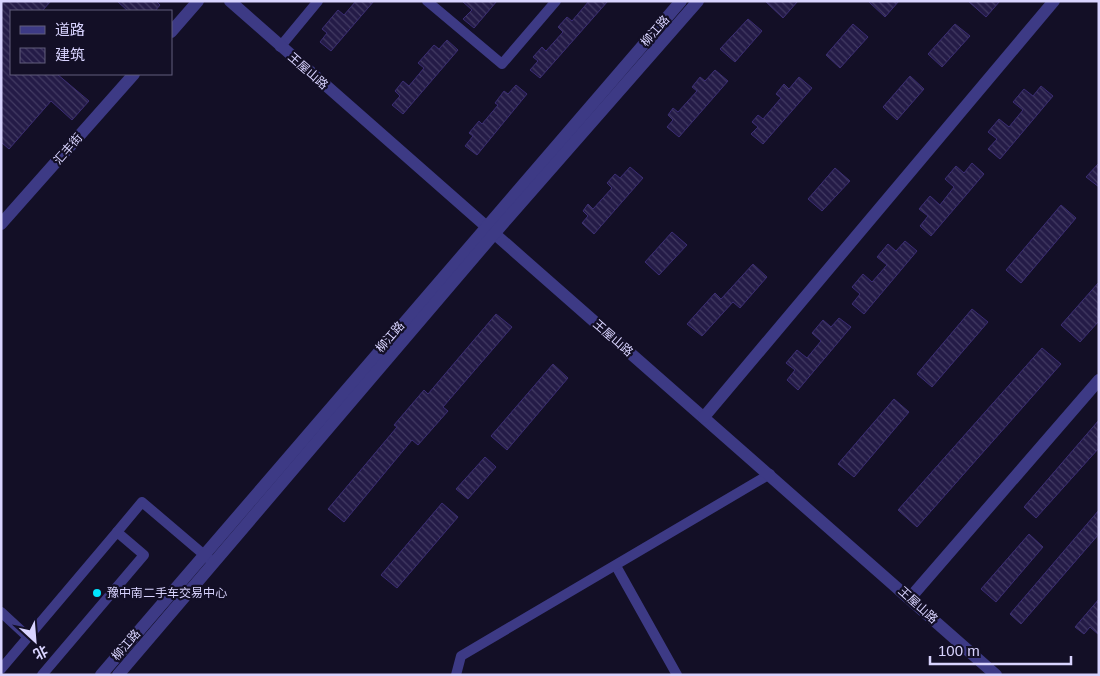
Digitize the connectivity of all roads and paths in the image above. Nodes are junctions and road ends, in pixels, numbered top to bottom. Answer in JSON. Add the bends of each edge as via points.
{"nodes":[{"id":1,"x":198,"y":1,"type":"edge"},
{"id":2,"x":230,"y":1,"type":"edge"},
{"id":3,"x":318,"y":1,"type":"edge"},
{"id":4,"x":427,"y":1,"type":"edge"},
{"id":5,"x":556,"y":1,"type":"edge"},
{"id":6,"x":681,"y":1,"type":"edge"},
{"id":7,"x":698,"y":1,"type":"edge"},
{"id":8,"x":1054,"y":1,"type":"edge"},
{"id":9,"x":172,"y":31,"type":"edge"},
{"id":10,"x":280,"y":47,"type":"junction"},
{"id":11,"x":133,"y":75,"type":"edge"},
{"id":12,"x":1,"y":224,"type":"edge"},
{"id":13,"x":490,"y":230,"type":"junction"},
{"id":14,"x":1099,"y":380,"type":"edge"},
{"id":15,"x":704,"y":417,"type":"junction"},
{"id":16,"x":770,"y":474,"type":"junction"},
{"id":17,"x":117,"y":532,"type":"junction"},
{"id":18,"x":204,"y":555,"type":"junction"},
{"id":19,"x":214,"y":564,"type":"junction"},
{"id":20,"x":616,"y":566,"type":"junction"},
{"id":21,"x":910,"y":598,"type":"junction"},
{"id":22,"x":1,"y":612,"type":"edge"},
{"id":23,"x":28,"y":637,"type":"junction"},
{"id":24,"x":1,"y":669,"type":"edge"},
{"id":25,"x":42,"y":675,"type":"edge"},
{"id":26,"x":101,"y":675,"type":"edge"},
{"id":27,"x":118,"y":675,"type":"edge"},
{"id":28,"x":456,"y":675,"type":"edge"},
{"id":29,"x":677,"y":675,"type":"edge"},
{"id":30,"x":996,"y":675,"type":"edge"}],
"edges":[{"from":1,"to":9,"type":"street"},
{"from":2,"to":10,"type":"street","name":"王屋山路"},
{"from":3,"to":10,"type":"street"},
{"from":4,"to":5,"type":"street","via":[[502,64]]},
{"from":6,"to":13,"type":"street","name":"柳江路"},
{"from":7,"to":13,"type":"street","name":"柳江路"},
{"from":8,"to":15,"type":"street"},
{"from":10,"to":13,"type":"street","name":"王屋山路"},
{"from":11,"to":12,"type":"street","name":"汇丰街"},
{"from":13,"to":15,"type":"street","name":"王屋山路"},
{"from":13,"to":18,"type":"street","name":"柳江路"},
{"from":13,"to":19,"type":"street","name":"柳江路"},
{"from":14,"to":21,"type":"street"},
{"from":15,"to":16,"type":"street","name":"王屋山路"},
{"from":16,"to":20,"type":"street"},
{"from":16,"to":21,"type":"street","name":"王屋山路"},
{"from":17,"to":18,"type":"street","via":[[142,502]]},
{"from":17,"to":23,"type":"street"},
{"from":17,"to":25,"type":"street","via":[[144,555]]},
{"from":18,"to":19,"type":"street"},
{"from":18,"to":26,"type":"street","name":"柳江路"},
{"from":19,"to":27,"type":"street","name":"柳江路"},
{"from":20,"to":28,"type":"street","via":[[461,656]]},
{"from":20,"to":29,"type":"street"},
{"from":21,"to":30,"type":"street","name":"王屋山路"},
{"from":22,"to":23,"type":"street"},
{"from":23,"to":24,"type":"street"}]}
